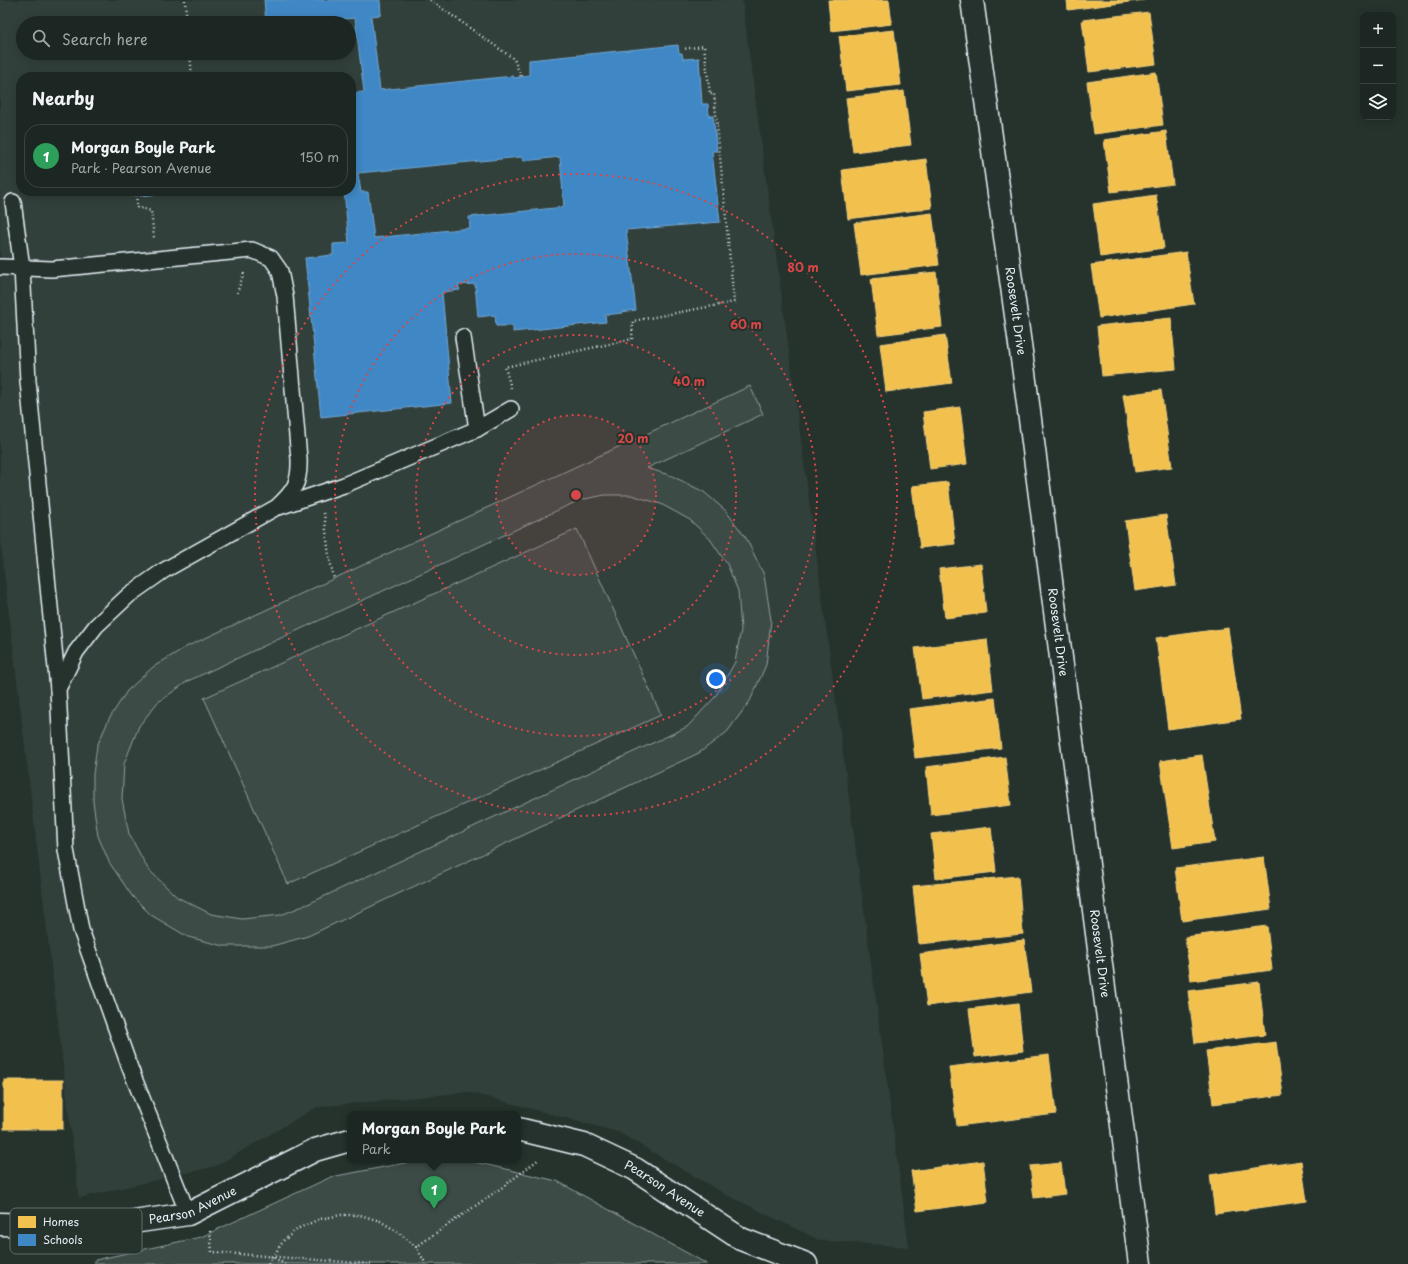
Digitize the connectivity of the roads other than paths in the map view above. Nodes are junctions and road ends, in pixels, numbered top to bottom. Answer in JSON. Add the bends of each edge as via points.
{"nodes":[{"id":1,"x":972,"y":0,"type":"edge"},
{"id":2,"x":13,"y":202,"type":"dead end"},
{"id":3,"x":0,"y":267,"type":"edge"},
{"id":4,"x":22,"y":268,"type":"junction"},
{"id":5,"x":463,"y":337,"type":"dead end"},
{"id":6,"x":511,"y":409,"type":"road end"},
{"id":7,"x":477,"y":429,"type":"junction"},
{"id":8,"x":277,"y":508,"type":"junction"},
{"id":9,"x":58,"y":689,"type":"junction"},
{"id":10,"x":521,"y":1130,"type":"edge"},
{"id":11,"x":347,"y":1141,"type":"edge"},
{"id":12,"x":188,"y":1214,"type":"junction"},
{"id":13,"x":142,"y":1221,"type":"edge"},
{"id":14,"x":0,"y":1224,"type":"edge"},
{"id":15,"x":10,"y":1224,"type":"edge"},
{"id":16,"x":806,"y":1264,"type":"edge"},
{"id":17,"x":1140,"y":1264,"type":"edge"}],
"edges":[{"from":1,"to":17,"type":"street","name":"Roosevelt Drive","via":[[1024,374]]},
{"from":2,"to":4,"type":"lane"},
{"from":3,"to":4,"type":"lane"},
{"from":4,"to":8,"type":"lane","via":[[52,269],[252,250],[271,258],[280,271],[285,296],[300,473],[296,485]]},
{"from":4,"to":9,"type":"lane","via":[[28,381]]},
{"from":5,"to":7,"type":"lane"},
{"from":6,"to":7,"type":"lane"},
{"from":7,"to":8,"type":"lane","via":[[344,484]]},
{"from":8,"to":9,"type":"lane","via":[[163,572],[129,596],[92,631],[76,652]]},
{"from":9,"to":12,"type":"lane","via":[[66,850],[81,930],[130,1068]]},
{"from":10,"to":16,"type":"street","name":"Pearson Avenue","via":[[584,1145],[635,1169],[741,1239]]},
{"from":11,"to":12,"type":"street","name":"Pearson Avenue","via":[[315,1150]]},
{"from":12,"to":13,"type":"street","name":"Pearson Avenue"},
{"from":14,"to":15,"type":"street","name":"Pearson Avenue"}]}
